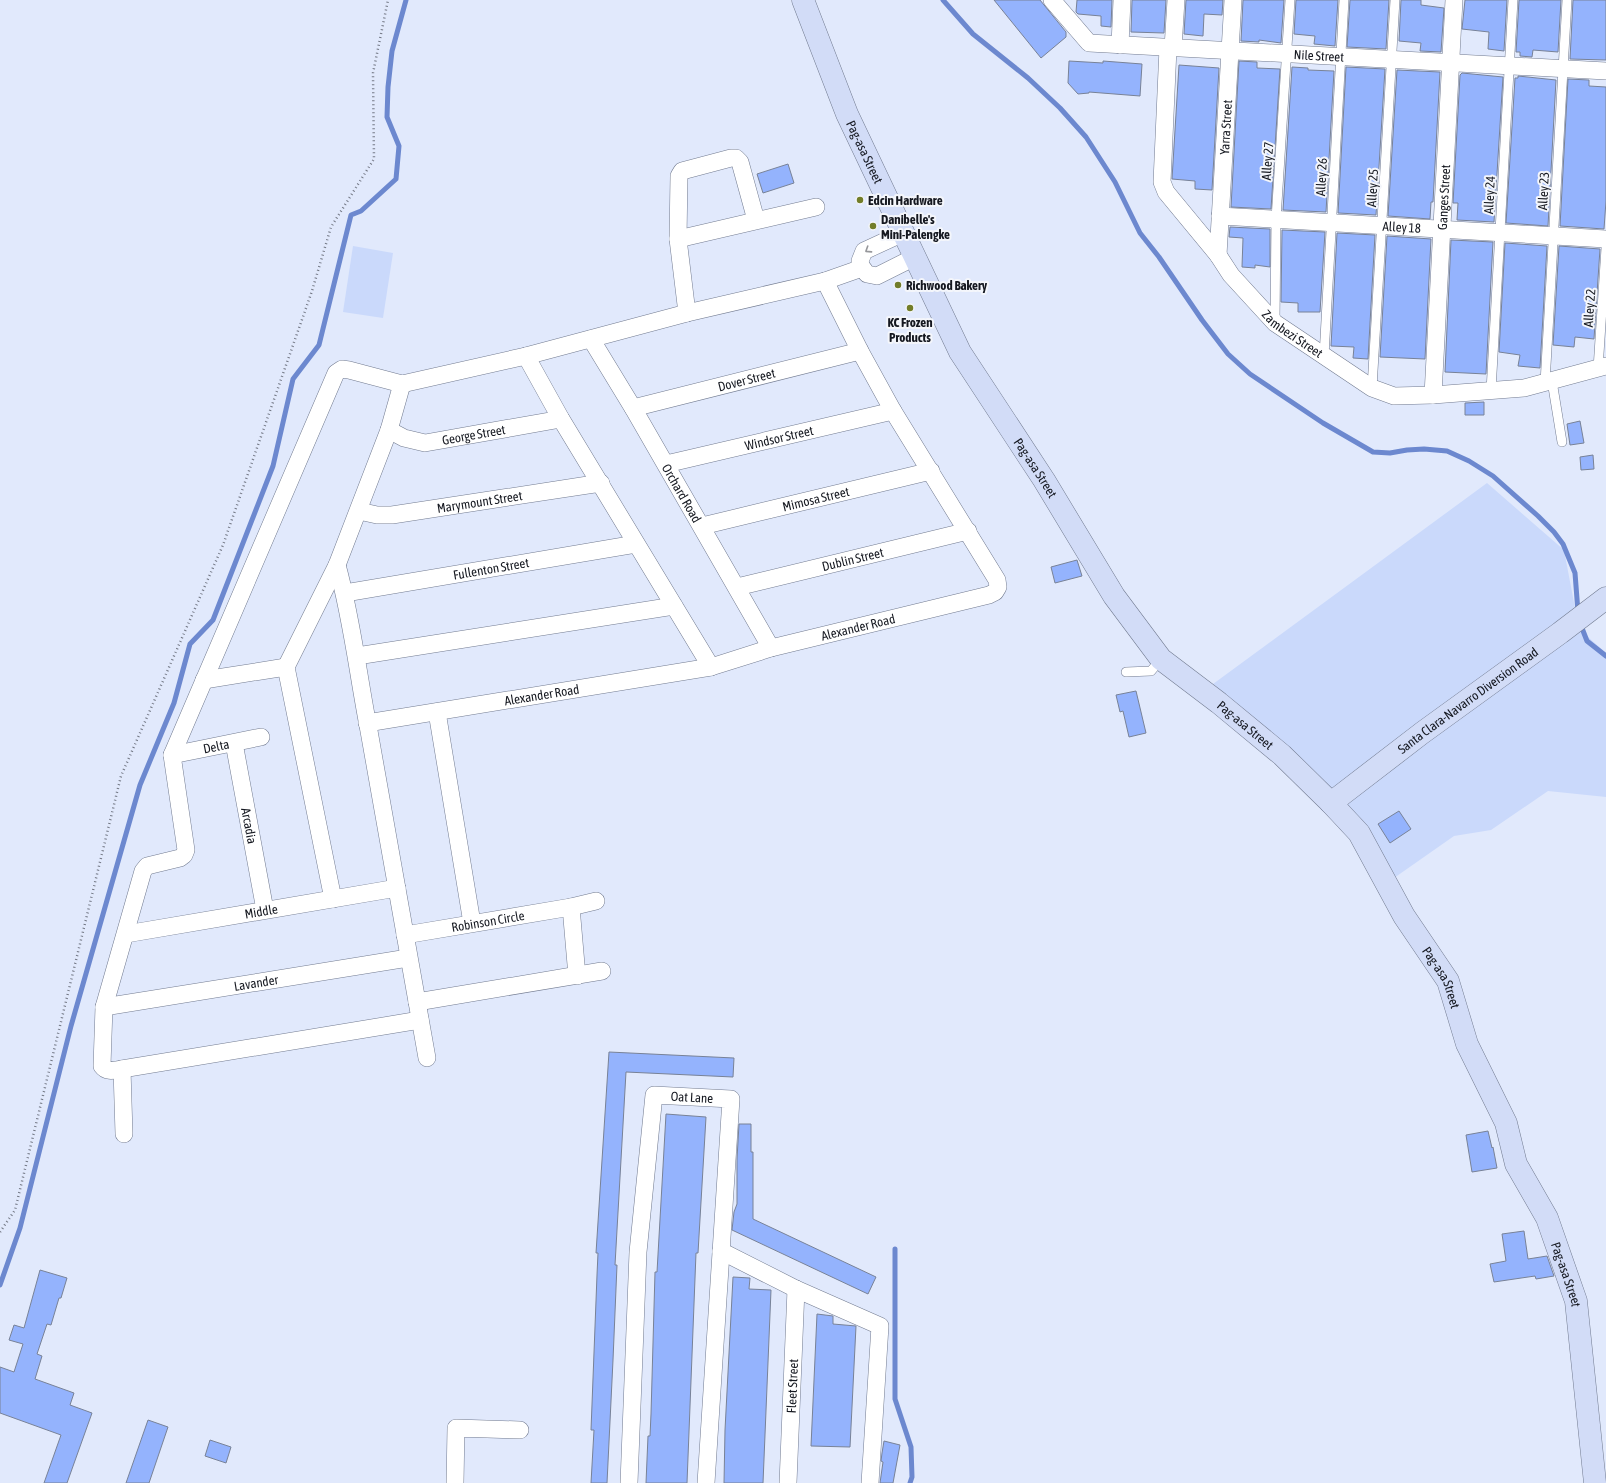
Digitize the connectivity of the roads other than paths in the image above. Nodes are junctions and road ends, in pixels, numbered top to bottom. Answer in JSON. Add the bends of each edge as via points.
{"nodes":[{"id":1,"x":803,"y":0,"type":"edge"},
{"id":2,"x":1052,"y":0,"type":"edge"},
{"id":3,"x":1122,"y":0,"type":"edge"},
{"id":4,"x":1176,"y":0,"type":"edge"},
{"id":5,"x":1233,"y":0,"type":"edge"},
{"id":6,"x":1290,"y":0,"type":"edge"},
{"id":7,"x":1344,"y":0,"type":"edge"},
{"id":8,"x":1395,"y":0,"type":"edge"},
{"id":9,"x":1454,"y":0,"type":"edge"},
{"id":10,"x":1513,"y":0,"type":"edge"},
{"id":11,"x":1567,"y":0,"type":"edge"},
{"id":12,"x":1120,"y":45,"type":"junction"},
{"id":13,"x":1171,"y":48,"type":"junction"},
{"id":14,"x":1230,"y":51,"type":"junction"},
{"id":15,"x":1286,"y":54,"type":"junction"},
{"id":16,"x":1340,"y":57,"type":"junction"},
{"id":17,"x":1392,"y":60,"type":"junction"},
{"id":18,"x":1450,"y":63,"type":"junction"},
{"id":19,"x":1508,"y":66,"type":"junction"},
{"id":20,"x":1562,"y":69,"type":"junction"},
{"id":21,"x":1606,"y":71,"type":"edge"},
{"id":22,"x":816,"y":207,"type":"dead end"},
{"id":23,"x":1220,"y":216,"type":"junction"},
{"id":24,"x":1276,"y":219,"type":"junction"},
{"id":25,"x":756,"y":220,"type":"junction"},
{"id":26,"x":1331,"y":222,"type":"junction"},
{"id":27,"x":1383,"y":225,"type":"junction"},
{"id":28,"x":1441,"y":229,"type":"junction"},
{"id":29,"x":1500,"y":232,"type":"junction"},
{"id":30,"x":903,"y":233,"type":"junction"},
{"id":31,"x":1554,"y":236,"type":"junction"},
{"id":32,"x":678,"y":238,"type":"junction"},
{"id":33,"x":1606,"y":239,"type":"edge"},
{"id":34,"x":1606,"y":248,"type":"edge"},
{"id":35,"x":1218,"y":255,"type":"junction"},
{"id":36,"x":915,"y":257,"type":"junction"},
{"id":37,"x":862,"y":268,"type":"junction"},
{"id":38,"x":825,"y":281,"type":"junction"},
{"id":39,"x":687,"y":313,"type":"junction"},
{"id":40,"x":1275,"y":323,"type":"junction"},
{"id":41,"x":591,"y":339,"type":"junction"},
{"id":42,"x":860,"y":351,"type":"junction"},
{"id":43,"x":526,"y":356,"type":"junction"},
{"id":44,"x":1324,"y":356,"type":"junction"},
{"id":45,"x":1602,"y":367,"type":"edge"},
{"id":46,"x":1549,"y":382,"type":"junction"},
{"id":47,"x":402,"y":384,"type":"junction"},
{"id":48,"x":1372,"y":388,"type":"junction"},
{"id":49,"x":1491,"y":391,"type":"junction"},
{"id":50,"x":1433,"y":395,"type":"junction"},
{"id":51,"x":633,"y":408,"type":"junction"},
{"id":52,"x":893,"y":411,"type":"junction"},
{"id":53,"x":561,"y":419,"type":"junction"},
{"id":54,"x":389,"y":430,"type":"junction"},
{"id":55,"x":1562,"y":442,"type":"dead end"},
{"id":56,"x":666,"y":464,"type":"junction"},
{"id":57,"x":930,"y":471,"type":"junction"},
{"id":58,"x":601,"y":483,"type":"junction"},
{"id":59,"x":359,"y":511,"type":"junction"},
{"id":60,"x":702,"y":526,"type":"junction"},
{"id":61,"x":968,"y":531,"type":"junction"},
{"id":62,"x":636,"y":544,"type":"junction"},
{"id":63,"x":337,"y":565,"type":"junction"},
{"id":64,"x":737,"y":587,"type":"junction"},
{"id":65,"x":345,"y":593,"type":"junction"},
{"id":66,"x":1606,"y":598,"type":"edge"},
{"id":67,"x":674,"y":606,"type":"junction"},
{"id":68,"x":772,"y":648,"type":"junction"},
{"id":69,"x":357,"y":656,"type":"junction"},
{"id":70,"x":1161,"y":659,"type":"junction"},
{"id":71,"x":286,"y":667,"type":"junction"},
{"id":72,"x":711,"y":668,"type":"junction"},
{"id":73,"x":1126,"y":672,"type":"dead end"},
{"id":74,"x":204,"y":680,"type":"junction"},
{"id":75,"x":437,"y":712,"type":"junction"},
{"id":76,"x":367,"y":723,"type":"junction"},
{"id":77,"x":261,"y":737,"type":"dead end"},
{"id":78,"x":234,"y":743,"type":"junction"},
{"id":79,"x":172,"y":755,"type":"junction"},
{"id":80,"x":1331,"y":803,"type":"junction"},
{"id":81,"x":397,"y":888,"type":"junction"},
{"id":82,"x":333,"y":899,"type":"junction"},
{"id":83,"x":596,"y":901,"type":"dead end"},
{"id":84,"x":571,"y":907,"type":"junction"},
{"id":85,"x":265,"y":910,"type":"junction"},
{"id":86,"x":472,"y":923,"type":"junction"},
{"id":87,"x":126,"y":934,"type":"junction"},
{"id":88,"x":405,"y":935,"type":"junction"},
{"id":89,"x":408,"y":958,"type":"junction"},
{"id":90,"x":602,"y":972,"type":"dead end"},
{"id":91,"x":577,"y":976,"type":"junction"},
{"id":92,"x":417,"y":1002,"type":"junction"},
{"id":93,"x":104,"y":1007,"type":"junction"},
{"id":94,"x":420,"y":1020,"type":"junction"},
{"id":95,"x":427,"y":1058,"type":"dead end"},
{"id":96,"x":122,"y":1069,"type":"junction"},
{"id":97,"x":124,"y":1134,"type":"dead end"},
{"id":98,"x":721,"y":1251,"type":"junction"},
{"id":99,"x":796,"y":1289,"type":"junction"},
{"id":100,"x":520,"y":1430,"type":"dead end"},
{"id":101,"x":455,"y":1483,"type":"edge"},
{"id":102,"x":629,"y":1483,"type":"edge"},
{"id":103,"x":706,"y":1483,"type":"edge"},
{"id":104,"x":788,"y":1483,"type":"edge"},
{"id":105,"x":870,"y":1483,"type":"edge"},
{"id":106,"x":1594,"y":1483,"type":"edge"}],
"edges":[{"from":1,"to":30,"type":"street","name":"Pag-asa Street","via":[[847,114]]},
{"from":2,"to":12,"type":"street","name":"Nile Street","via":[[1089,43]]},
{"from":3,"to":12,"type":"street"},
{"from":4,"to":13,"type":"street","name":"Zambezi Street"},
{"from":5,"to":14,"type":"street","name":"Yarra Street"},
{"from":6,"to":15,"type":"lane","name":"Alley 27"},
{"from":7,"to":16,"type":"lane","name":"Alley 26"},
{"from":8,"to":17,"type":"lane","name":"Alley 25"},
{"from":9,"to":18,"type":"street","name":"Ganges Street"},
{"from":10,"to":19,"type":"lane","name":"Alley 24"},
{"from":11,"to":20,"type":"lane","name":"Alley 23"},
{"from":12,"to":13,"type":"street","name":"Nile Street"},
{"from":13,"to":14,"type":"street","name":"Nile Street"},
{"from":13,"to":35,"type":"street","name":"Zambezi Street","via":[[1162,182],[1166,192]]},
{"from":14,"to":15,"type":"street","name":"Nile Street"},
{"from":14,"to":23,"type":"street","name":"Yarra Street"},
{"from":15,"to":16,"type":"street","name":"Nile Street"},
{"from":15,"to":24,"type":"lane","name":"Alley 27"},
{"from":16,"to":17,"type":"street","name":"Nile Street"},
{"from":16,"to":26,"type":"lane","name":"Alley 26"},
{"from":17,"to":18,"type":"street","name":"Nile Street"},
{"from":17,"to":27,"type":"lane","name":"Alley 25"},
{"from":18,"to":19,"type":"street","name":"Nile Street"},
{"from":18,"to":28,"type":"street","name":"Ganges Street"},
{"from":19,"to":20,"type":"street","name":"Nile Street"},
{"from":19,"to":29,"type":"lane","name":"Alley 24"},
{"from":20,"to":21,"type":"street","name":"Nile Street"},
{"from":20,"to":31,"type":"lane","name":"Alley 23"},
{"from":22,"to":25,"type":"street"},
{"from":23,"to":24,"type":"street","name":"Alley 18"},
{"from":23,"to":35,"type":"street","name":"Yarra Street"},
{"from":24,"to":26,"type":"street","name":"Alley 18"},
{"from":24,"to":40,"type":"lane","name":"Alley 27"},
{"from":25,"to":32,"type":"street"},
{"from":25,"to":32,"type":"street","via":[[740,162],[736,158],[724,160],[682,171],[679,176]]},
{"from":26,"to":27,"type":"street","name":"Alley 18"},
{"from":26,"to":44,"type":"lane","name":"Alley 26"},
{"from":27,"to":28,"type":"street","name":"Alley 18"},
{"from":27,"to":48,"type":"lane","name":"Alley 25"},
{"from":28,"to":29,"type":"street","name":"Alley 18"},
{"from":28,"to":50,"type":"street","name":"Ganges Street"},
{"from":29,"to":31,"type":"street","name":"Alley 18"},
{"from":29,"to":49,"type":"lane","name":"Alley 24"},
{"from":30,"to":36,"type":"street","name":"Pag-asa Street"},
{"from":30,"to":37,"type":"street","one_way":true,"via":[[864,251],[860,261]]},
{"from":31,"to":33,"type":"street","name":"Alley 18"},
{"from":31,"to":46,"type":"lane","name":"Alley 23"},
{"from":32,"to":39,"type":"street"},
{"from":34,"to":45,"type":"lane","name":"Alley 22"},
{"from":35,"to":40,"type":"street","name":"Zambezi Street","via":[[1231,275]]},
{"from":36,"to":37,"type":"street","via":[[877,276],[868,274]]},
{"from":36,"to":70,"type":"street","name":"Pag-asa Street","via":[[960,352],[1044,480],[1114,596]]},
{"from":37,"to":38,"type":"street"},
{"from":38,"to":39,"type":"street"},
{"from":38,"to":42,"type":"street","name":"Alexander Road"},
{"from":39,"to":41,"type":"street"},
{"from":40,"to":44,"type":"street","name":"Zambezi Street"},
{"from":41,"to":43,"type":"street"},
{"from":41,"to":51,"type":"street","name":"Orchard Road"},
{"from":42,"to":51,"type":"street","name":"Dover Street"},
{"from":42,"to":52,"type":"street","name":"Alexander Road"},
{"from":43,"to":47,"type":"street"},
{"from":43,"to":53,"type":"street"},
{"from":44,"to":48,"type":"street","name":"Zambezi Street"},
{"from":45,"to":46,"type":"street","name":"Zambezi Street"},
{"from":46,"to":49,"type":"street","name":"Zambezi Street","via":[[1524,388]]},
{"from":46,"to":55,"type":"lane","name":"Alley 23"},
{"from":47,"to":54,"type":"street"},
{"from":47,"to":74,"type":"street","via":[[349,370],[342,369],[336,373]]},
{"from":48,"to":50,"type":"street","name":"Zambezi Street","via":[[1394,396]]},
{"from":49,"to":50,"type":"street","name":"Zambezi Street"},
{"from":51,"to":56,"type":"street","name":"Orchard Road"},
{"from":52,"to":56,"type":"street","name":"Windsor Street"},
{"from":52,"to":57,"type":"street","name":"Alexander Road"},
{"from":53,"to":54,"type":"street","name":"George Street","via":[[425,442],[404,438]]},
{"from":53,"to":58,"type":"street"},
{"from":54,"to":59,"type":"street"},
{"from":56,"to":60,"type":"street","name":"Orchard Road"},
{"from":57,"to":60,"type":"street","name":"Mimosa Street"},
{"from":57,"to":61,"type":"street","name":"Alexander Road"},
{"from":58,"to":59,"type":"street","name":"Marymount Street","via":[[392,515]]},
{"from":58,"to":62,"type":"street"},
{"from":59,"to":63,"type":"street"},
{"from":60,"to":64,"type":"street","name":"Orchard Road"},
{"from":61,"to":64,"type":"street","name":"Dublin Street"},
{"from":61,"to":68,"type":"street","name":"Alexander Road","via":[[998,580],[998,590],[993,594]]},
{"from":62,"to":65,"type":"street","name":"Fullenton Street"},
{"from":62,"to":67,"type":"street"},
{"from":63,"to":65,"type":"street"},
{"from":63,"to":71,"type":"street"},
{"from":64,"to":68,"type":"street","name":"Orchard Road"},
{"from":65,"to":69,"type":"street"},
{"from":66,"to":80,"type":"street","name":"Santa Clara-Navarro Diversion Road"},
{"from":67,"to":69,"type":"street"},
{"from":67,"to":72,"type":"street"},
{"from":68,"to":72,"type":"street","name":"Alexander Road"},
{"from":69,"to":76,"type":"street"},
{"from":70,"to":73,"type":"lane","via":[[1151,671]]},
{"from":70,"to":80,"type":"street","name":"Pag-asa Street","via":[[1282,755]]},
{"from":71,"to":74,"type":"street"},
{"from":71,"to":82,"type":"street"},
{"from":72,"to":75,"type":"street","name":"Alexander Road"},
{"from":74,"to":79,"type":"street"},
{"from":75,"to":76,"type":"street","name":"Alexander Road"},
{"from":75,"to":86,"type":"street"},
{"from":76,"to":81,"type":"street"},
{"from":77,"to":78,"type":"street","name":"Delta"},
{"from":78,"to":79,"type":"street","name":"Delta"},
{"from":78,"to":85,"type":"street","name":"Arcadia"},
{"from":79,"to":87,"type":"street","via":[[186,850],[184,855],[147,866]]},
{"from":80,"to":106,"type":"street","name":"Pag-asa Street","via":[[1359,833],[1404,916],[1448,981],[1467,1044],[1506,1123],[1516,1164],[1547,1218],[1576,1301]]},
{"from":81,"to":82,"type":"street","name":"Middle"},
{"from":81,"to":88,"type":"street"},
{"from":82,"to":85,"type":"street","name":"Middle"},
{"from":83,"to":84,"type":"street","name":"Robinson Circle"},
{"from":84,"to":86,"type":"street","name":"Robinson Circle"},
{"from":84,"to":91,"type":"street"},
{"from":85,"to":87,"type":"street","name":"Middle"},
{"from":86,"to":88,"type":"street","name":"Robinson Circle"},
{"from":87,"to":93,"type":"street"},
{"from":88,"to":89,"type":"street"},
{"from":89,"to":92,"type":"street"},
{"from":89,"to":93,"type":"street","name":"Lavander"},
{"from":90,"to":91,"type":"street"},
{"from":91,"to":92,"type":"street"},
{"from":92,"to":94,"type":"street"},
{"from":93,"to":96,"type":"street","via":[[102,1066],[109,1071]]},
{"from":94,"to":95,"type":"street"},
{"from":94,"to":96,"type":"street"},
{"from":96,"to":97,"type":"street"},
{"from":98,"to":99,"type":"street"},
{"from":98,"to":102,"type":"street","name":"Oat Lane","via":[[731,1099],[654,1095],[638,1252]]},
{"from":98,"to":103,"type":"street"},
{"from":99,"to":104,"type":"street","name":"Fleet Street"},
{"from":99,"to":105,"type":"street","via":[[880,1326]]},
{"from":100,"to":101,"type":"street","via":[[456,1428]]}]}
